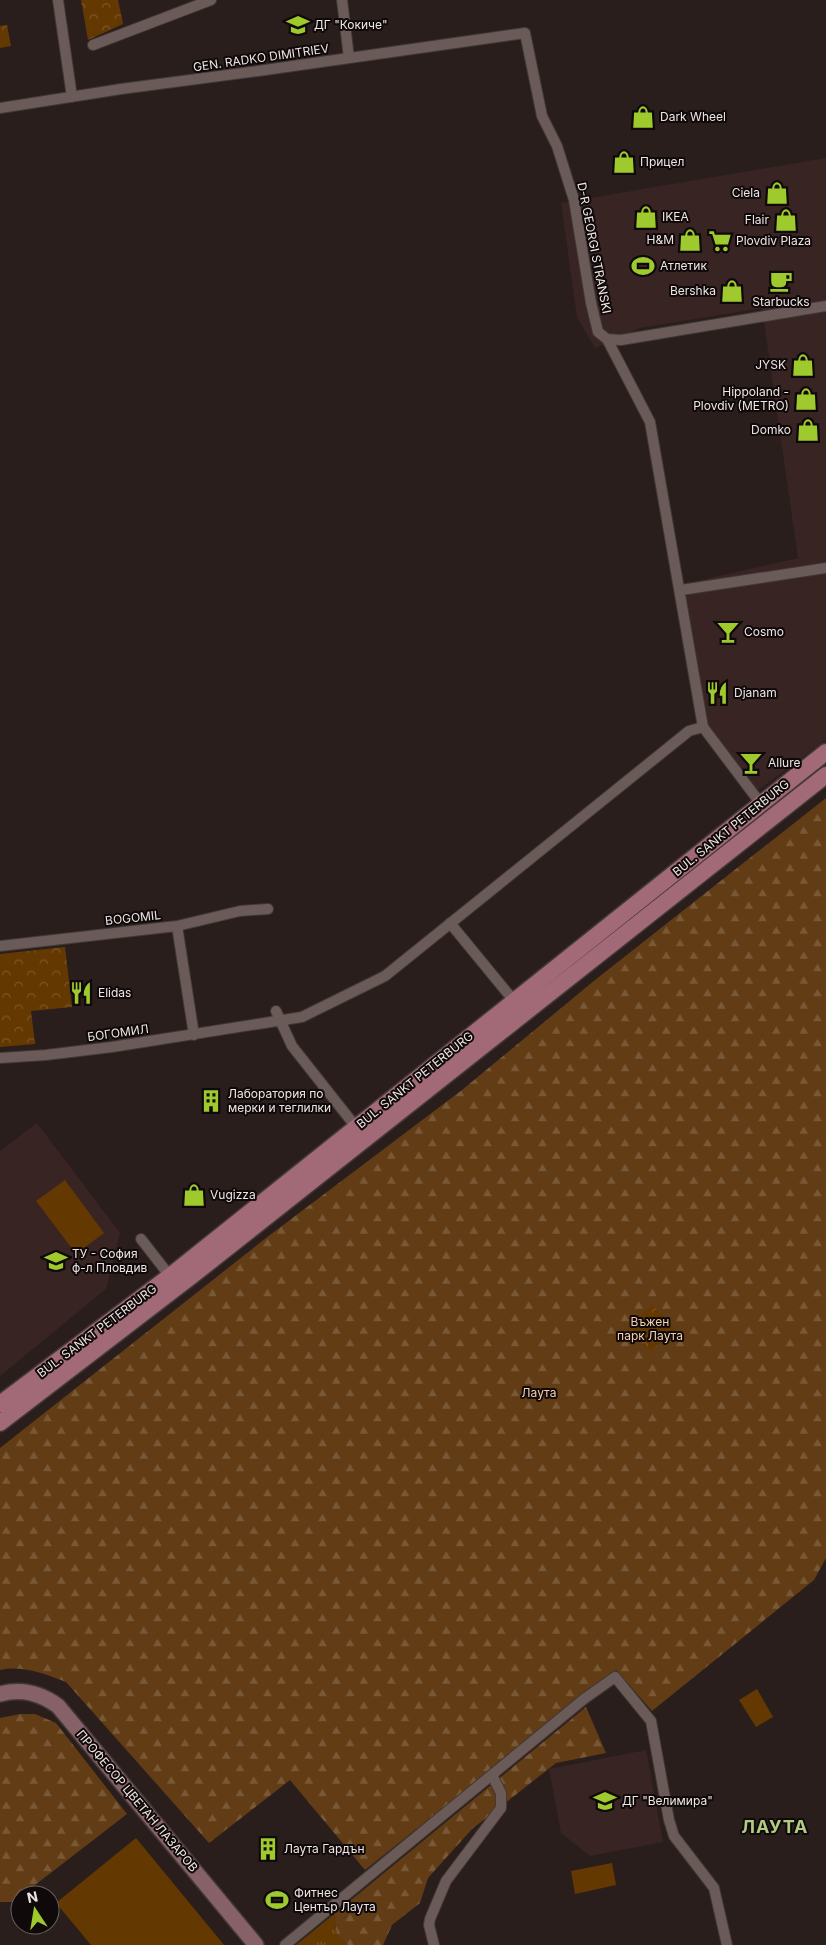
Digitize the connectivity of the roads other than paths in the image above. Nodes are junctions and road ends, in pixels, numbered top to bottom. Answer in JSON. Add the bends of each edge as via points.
{"nodes":[{"id":1,"x":58,"y":0,"type":"edge"},
{"id":2,"x":212,"y":0,"type":"edge"},
{"id":3,"x":342,"y":0,"type":"edge"},
{"id":4,"x":525,"y":33,"type":"joint"},
{"id":5,"x":93,"y":44,"type":"dead end"},
{"id":6,"x":349,"y":58,"type":"junction"},
{"id":7,"x":72,"y":97,"type":"junction"},
{"id":8,"x":0,"y":108,"type":"edge"},
{"id":9,"x":826,"y":306,"type":"edge"},
{"id":10,"x":607,"y":339,"type":"junction"},
{"id":11,"x":826,"y":568,"type":"edge"},
{"id":12,"x":680,"y":590,"type":"junction"},
{"id":13,"x":703,"y":728,"type":"junction"},
{"id":14,"x":826,"y":752,"type":"edge"},
{"id":15,"x":826,"y":775,"type":"edge"},
{"id":16,"x":761,"y":804,"type":"junction"},
{"id":17,"x":268,"y":909,"type":"dead end"},
{"id":18,"x":450,"y":922,"type":"junction"},
{"id":19,"x":177,"y":926,"type":"junction"},
{"id":20,"x":0,"y":946,"type":"edge"},
{"id":21,"x":514,"y":1001,"type":"junction"},
{"id":22,"x":276,"y":1010,"type":"dead end"},
{"id":23,"x":280,"y":1021,"type":"junction"},
{"id":24,"x":194,"y":1035,"type":"junction"},
{"id":25,"x":0,"y":1058,"type":"edge"},
{"id":26,"x":356,"y":1127,"type":"junction"},
{"id":27,"x":141,"y":1239,"type":"dead end"},
{"id":28,"x":174,"y":1281,"type":"junction"},
{"id":29,"x":0,"y":1404,"type":"edge"},
{"id":30,"x":0,"y":1423,"type":"edge"},
{"id":31,"x":0,"y":1694,"type":"edge"},
{"id":32,"x":492,"y":1775,"type":"junction"},
{"id":33,"x":256,"y":1945,"type":"edge"},
{"id":34,"x":285,"y":1945,"type":"edge"},
{"id":35,"x":434,"y":1945,"type":"edge"},
{"id":36,"x":726,"y":1945,"type":"edge"}],
"edges":[{"from":1,"to":7,"type":"street"},
{"from":2,"to":5,"type":"street"},
{"from":3,"to":6,"type":"street"},
{"from":4,"to":6,"type":"street","name":"GEN. RADKO DIMITRIEV"},
{"from":4,"to":10,"type":"street","name":"D-R GEORGI STRANSKI","via":[[542,116],[557,146],[574,200],[598,332]]},
{"from":6,"to":7,"type":"street","name":"GEN. RADKO DIMITRIEV"},
{"from":7,"to":8,"type":"street","name":"GEN. RADKO DIMITRIEV"},
{"from":9,"to":10,"type":"street","via":[[621,340]]},
{"from":10,"to":12,"type":"street","name":"D-R GEORGI STRANSKI","via":[[650,422]]},
{"from":11,"to":12,"type":"street"},
{"from":12,"to":13,"type":"street","name":"D-R GEORGI STRANSKI"},
{"from":13,"to":16,"type":"street"},
{"from":13,"to":18,"type":"street","name":"БОГОМИЛ","via":[[689,731]]},
{"from":14,"to":16,"type":"main road","name":"BUL. SANKT PETERBURG"},
{"from":15,"to":28,"type":"main road","name":"BUL. SANKT PETERBURG"},
{"from":16,"to":21,"type":"main road","name":"BUL. SANKT PETERBURG"},
{"from":17,"to":19,"type":"street","name":"BOGOMIL","via":[[240,911]]},
{"from":18,"to":21,"type":"street"},
{"from":18,"to":23,"type":"street","name":"БОГОМИЛ","via":[[385,976],[302,1017]]},
{"from":19,"to":20,"type":"street","name":"BOGOMIL"},
{"from":19,"to":24,"type":"street"},
{"from":21,"to":26,"type":"main road","name":"BUL. SANKT PETERBURG"},
{"from":22,"to":23,"type":"street"},
{"from":23,"to":24,"type":"street","name":"БОГОМИЛ"},
{"from":23,"to":26,"type":"street","via":[[292,1046]]},
{"from":24,"to":25,"type":"street","name":"БОГОМИЛ"},
{"from":26,"to":28,"type":"main road","name":"BUL. SANKT PETERBURG"},
{"from":27,"to":28,"type":"street"},
{"from":28,"to":29,"type":"main road","name":"BUL. SANKT PETERBURG"},
{"from":28,"to":30,"type":"main road","name":"BUL. SANKT PETERBURG"},
{"from":31,"to":33,"type":"street","name":"ПРОФЕСОР ЦВЕТАН ЛАЗАРОВ","via":[[32,1693],[46,1697],[58,1706]]},
{"from":32,"to":34,"type":"street"},
{"from":32,"to":35,"type":"street","via":[[502,1793],[501,1808],[446,1881],[430,1919]]},
{"from":32,"to":36,"type":"street","via":[[615,1677],[651,1721],[674,1836],[714,1888]]}]}
